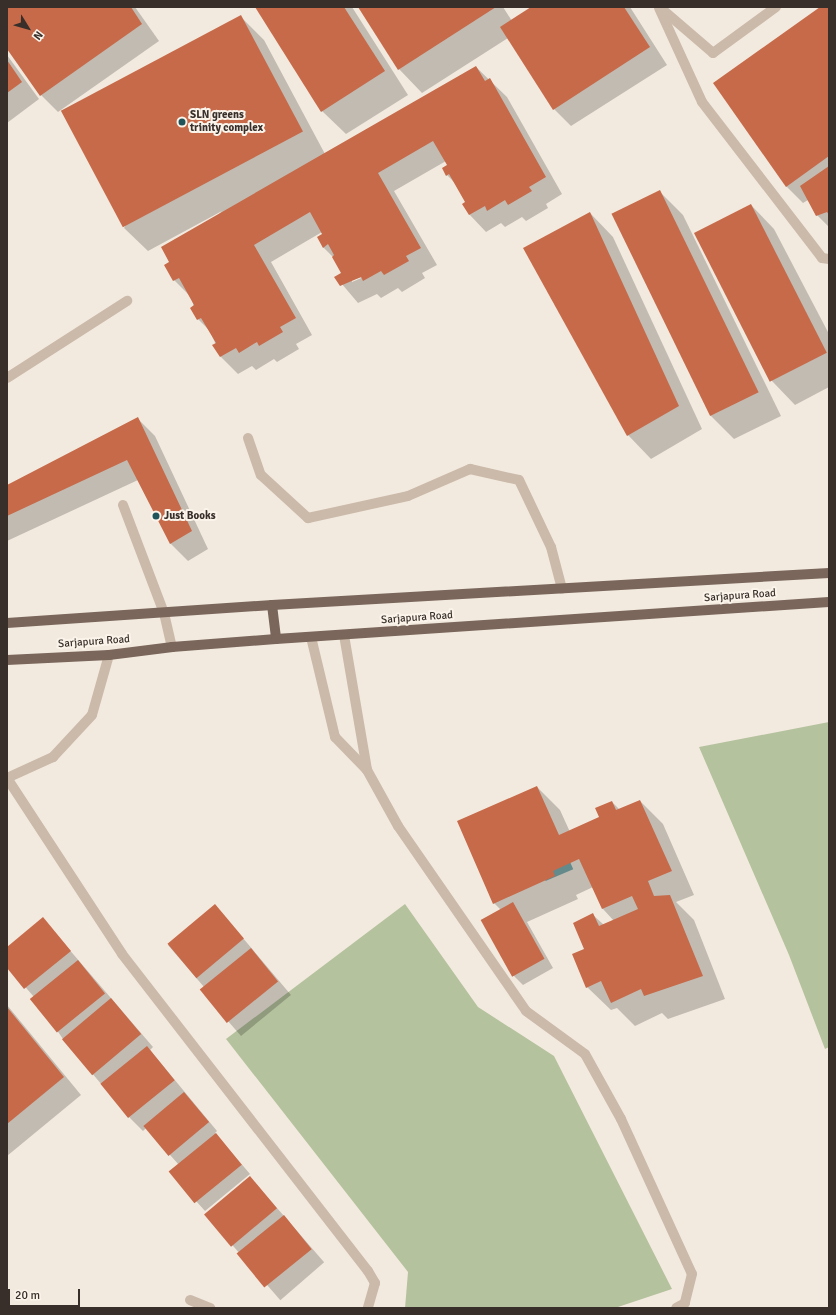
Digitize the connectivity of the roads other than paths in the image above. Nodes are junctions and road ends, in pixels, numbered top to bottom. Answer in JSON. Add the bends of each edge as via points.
{"nodes":[{"id":1,"x":659,"y":7,"type":"edge"},
{"id":2,"x":776,"y":7,"type":"edge"},
{"id":3,"x":829,"y":259,"type":"edge"},
{"id":4,"x":127,"y":301,"type":"dead end"},
{"id":5,"x":7,"y":378,"type":"edge"},
{"id":6,"x":248,"y":438,"type":"dead end"},
{"id":7,"x":123,"y":505,"type":"dead end"},
{"id":8,"x":829,"y":573,"type":"edge"},
{"id":9,"x":562,"y":589,"type":"junction"},
{"id":10,"x":829,"y":602,"type":"edge"},
{"id":11,"x":272,"y":604,"type":"junction"},
{"id":12,"x":164,"y":613,"type":"junction"},
{"id":13,"x":7,"y":623,"type":"edge"},
{"id":14,"x":344,"y":635,"type":"junction"},
{"id":15,"x":311,"y":637,"type":"junction"},
{"id":16,"x":276,"y":639,"type":"junction"},
{"id":17,"x":172,"y":647,"type":"junction"},
{"id":18,"x":109,"y":655,"type":"junction"},
{"id":19,"x":7,"y":660,"type":"edge"},
{"id":20,"x":367,"y":770,"type":"junction"},
{"id":21,"x":7,"y":778,"type":"edge"},
{"id":22,"x":190,"y":1300,"type":"dead end"},
{"id":23,"x":210,"y":1308,"type":"edge"},
{"id":24,"x":368,"y":1308,"type":"edge"},
{"id":25,"x":676,"y":1308,"type":"edge"}],
"edges":[{"from":1,"to":2,"type":"lane","via":[[713,53]]},
{"from":1,"to":3,"type":"lane","via":[[702,102],[822,258]]},
{"from":4,"to":5,"type":"lane"},
{"from":6,"to":9,"type":"lane","via":[[261,475],[308,518],[408,496],[470,469],[519,480],[551,547]]},
{"from":7,"to":12,"type":"lane"},
{"from":8,"to":9,"type":"main road","name":"Sarjapura Road"},
{"from":9,"to":11,"type":"main road","name":"Sarjapura Road"},
{"from":10,"to":14,"type":"main road","name":"Sarjapura Road"},
{"from":11,"to":12,"type":"main road","name":"Sarjapura Road"},
{"from":11,"to":16,"type":"main road"},
{"from":12,"to":13,"type":"main road","name":"Sarjapura Road"},
{"from":12,"to":17,"type":"lane"},
{"from":14,"to":15,"type":"main road","name":"Sarjapura Road"},
{"from":14,"to":20,"type":"lane"},
{"from":15,"to":16,"type":"main road","name":"Sarjapura Road"},
{"from":15,"to":20,"type":"lane","via":[[335,737]]},
{"from":16,"to":17,"type":"main road","name":"Sarjapura Road"},
{"from":17,"to":18,"type":"main road","name":"Sarjapura Road"},
{"from":18,"to":19,"type":"main road","name":"Sarjapura Road"},
{"from":18,"to":21,"type":"lane","via":[[92,715],[53,757]]},
{"from":20,"to":25,"type":"lane","via":[[398,826],[526,1012],[585,1054],[621,1119],[692,1274],[685,1303]]},
{"from":21,"to":24,"type":"lane","via":[[122,954],[368,1271],[375,1284]]},
{"from":22,"to":23,"type":"lane"}]}
